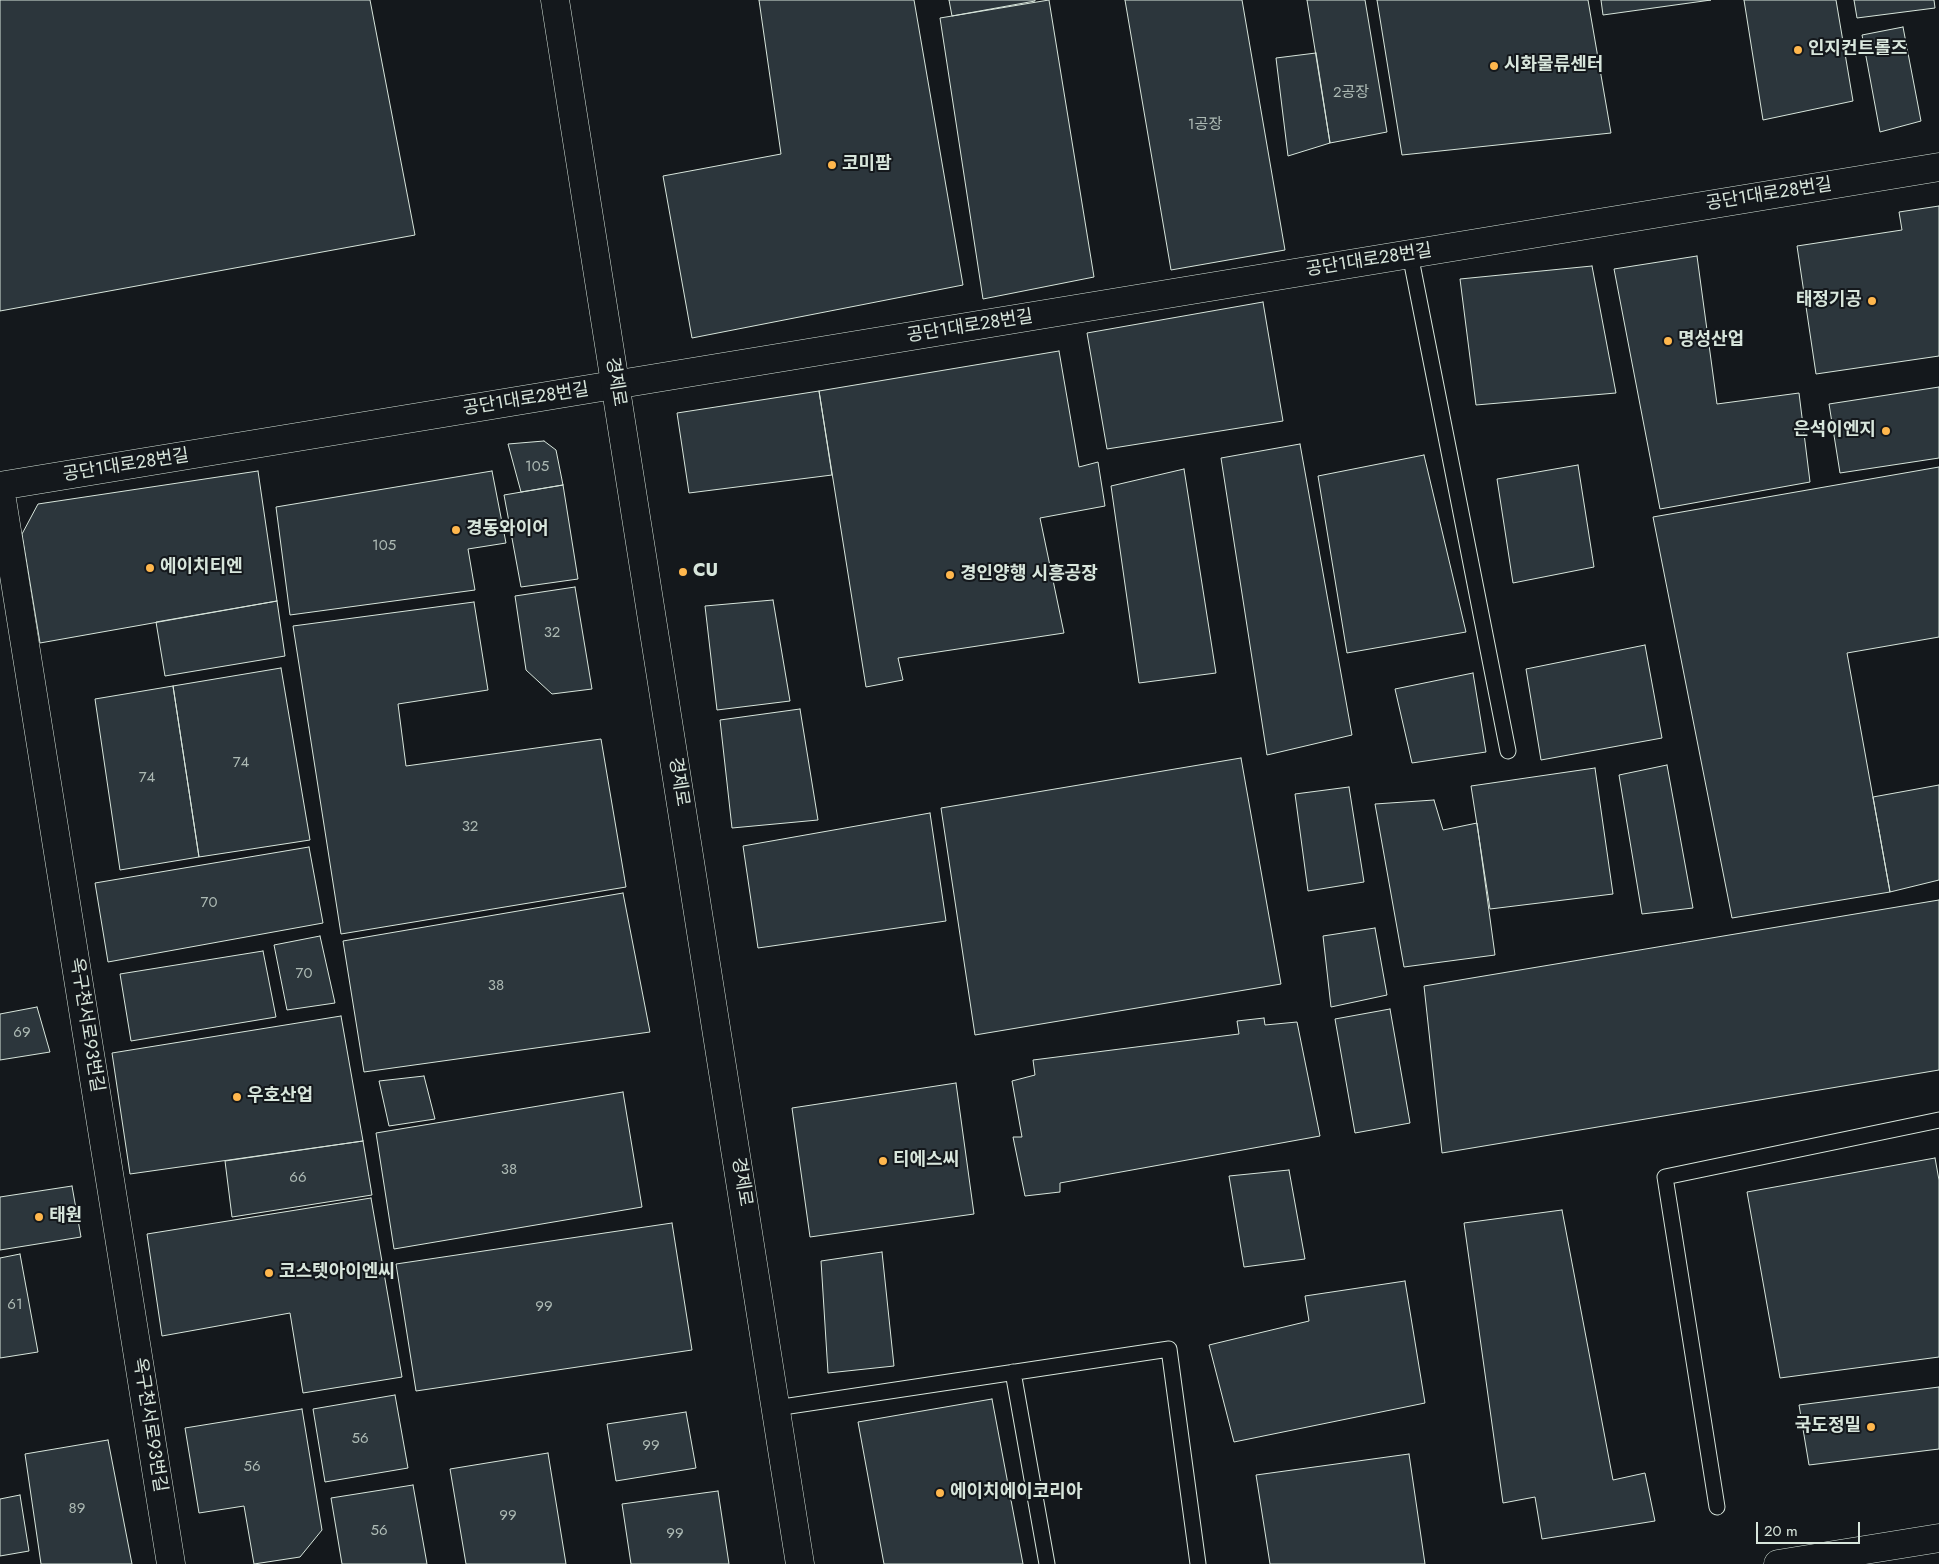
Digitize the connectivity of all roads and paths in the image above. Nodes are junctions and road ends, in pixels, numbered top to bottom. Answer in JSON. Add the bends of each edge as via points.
{"nodes":[{"id":1,"x":555,"y":0,"type":"edge"},
{"id":2,"x":1939,"y":167,"type":"edge"},
{"id":3,"x":1410,"y":254,"type":"junction"},
{"id":4,"x":616,"y":385,"type":"junction"},
{"id":5,"x":0,"y":486,"type":"edge"},
{"id":6,"x":1508,"y":751,"type":"dead end"},
{"id":7,"x":1939,"y":1120,"type":"edge"},
{"id":8,"x":1013,"y":1372,"type":"junction"},
{"id":9,"x":776,"y":1408,"type":"junction"},
{"id":10,"x":1717,"y":1508,"type":"dead end"},
{"id":11,"x":1939,"y":1538,"type":"edge"},
{"id":12,"x":171,"y":1564,"type":"edge"},
{"id":13,"x":800,"y":1564,"type":"edge"},
{"id":14,"x":1047,"y":1564,"type":"edge"},
{"id":15,"x":1198,"y":1564,"type":"edge"},
{"id":16,"x":1778,"y":1564,"type":"edge"}],
"edges":[{"from":1,"to":4,"type":"street","name":"경제로"},
{"from":2,"to":3,"type":"street","name":"공단1대로28번길"},
{"from":3,"to":4,"type":"street","name":"공단1대로28번길"},
{"from":3,"to":6,"type":"lane"},
{"from":4,"to":5,"type":"street","name":"공단1대로28번길"},
{"from":4,"to":9,"type":"street","name":"경제로"},
{"from":5,"to":12,"type":"street","name":"옥구천서로93번길"},
{"from":7,"to":10,"type":"lane","via":[[1665,1176]]},
{"from":8,"to":9,"type":"lane"},
{"from":8,"to":14,"type":"lane"},
{"from":8,"to":15,"type":"lane","via":[[1168,1348]]},
{"from":9,"to":13,"type":"street","name":"경제로"},
{"from":11,"to":16,"type":"street"}]}
